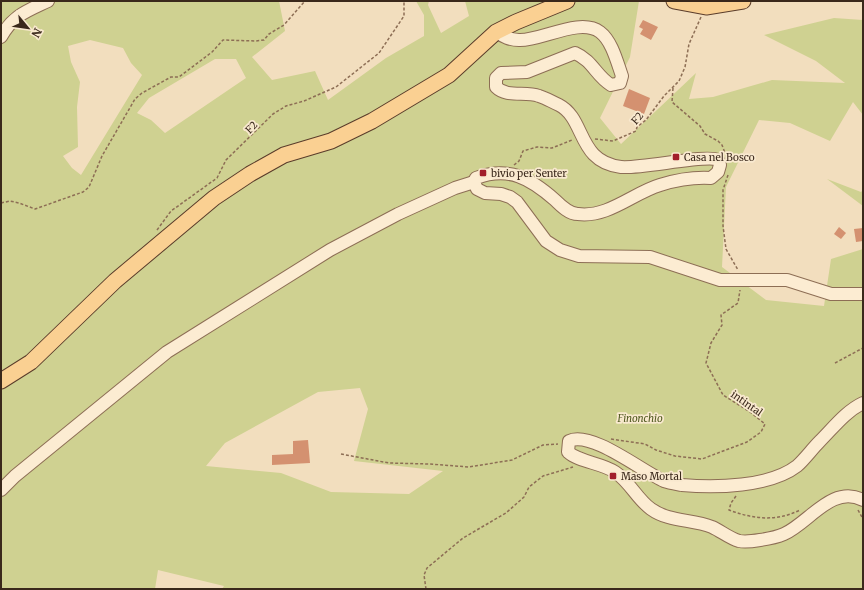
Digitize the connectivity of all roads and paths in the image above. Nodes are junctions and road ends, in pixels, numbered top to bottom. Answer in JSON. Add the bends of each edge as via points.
{"nodes":[{"id":1,"x":48,"y":1,"type":"edge"},
{"id":2,"x":305,"y":1,"type":"edge"},
{"id":3,"x":404,"y":1,"type":"edge"},
{"id":4,"x":567,"y":1,"type":"edge"},
{"id":5,"x":674,"y":1,"type":"edge"},
{"id":6,"x":743,"y":1,"type":"edge"},
{"id":7,"x":706,"y":7,"type":"junction"},
{"id":8,"x":496,"y":32,"type":"junction"},
{"id":9,"x":1,"y":37,"type":"edge"},
{"id":10,"x":673,"y":88,"type":"junction"},
{"id":11,"x":581,"y":137,"type":"junction"},
{"id":12,"x":725,"y":158,"type":"dead end"},
{"id":13,"x":727,"y":171,"type":"dead end"},
{"id":14,"x":503,"y":173,"type":"junction"},
{"id":15,"x":474,"y":182,"type":"junction"},
{"id":16,"x":1,"y":203,"type":"edge"},
{"id":17,"x":153,"y":235,"type":"dead end"},
{"id":18,"x":741,"y":280,"type":"junction"},
{"id":19,"x":863,"y":294,"type":"edge"},
{"id":20,"x":863,"y":348,"type":"edge"},
{"id":21,"x":835,"y":363,"type":"dead end"},
{"id":22,"x":1,"y":381,"type":"edge"},
{"id":23,"x":863,"y":403,"type":"edge"},
{"id":24,"x":596,"y":444,"type":"junction"},
{"id":25,"x":568,"y":447,"type":"junction"},
{"id":26,"x":341,"y":454,"type":"dead end"},
{"id":27,"x":574,"y":467,"type":"dead end"},
{"id":28,"x":1,"y":490,"type":"edge"},
{"id":29,"x":737,"y":494,"type":"dead end"},
{"id":30,"x":863,"y":500,"type":"edge"},
{"id":31,"x":803,"y":508,"type":"dead end"},
{"id":32,"x":426,"y":589,"type":"edge"}],
"edges":[{"from":1,"to":9,"type":"street","via":[[18,15]]},
{"from":2,"to":16,"type":"path","via":[[284,25],[264,40],[223,40],[212,52],[179,77],[171,77],[135,99],[102,156],[89,187],[83,192],[35,209],[28,204]]},
{"from":3,"to":17,"type":"path","name":"F2","via":[[404,16],[379,53],[336,87],[286,106],[273,114],[226,160],[217,178],[171,211]]},
{"from":4,"to":8,"type":"main road"},
{"from":5,"to":7,"type":"main road"},
{"from":6,"to":7,"type":"main road"},
{"from":7,"to":10,"type":"path","name":"F2","via":[[689,44],[679,81]]},
{"from":8,"to":11,"type":"street","via":[[508,39],[520,40],[586,27],[600,32],[611,46],[622,76],[620,83],[611,85],[601,79],[595,68],[575,53],[546,66],[500,74],[496,78],[496,87],[500,92],[539,96],[561,106],[574,120]]},
{"from":8,"to":22,"type":"main road","via":[[449,75],[408,100],[331,141],[284,156],[250,174],[214,198],[115,281],[31,362]]},
{"from":10,"to":11,"type":"path","name":"F2","via":[[636,131],[607,142]]},
{"from":10,"to":12,"type":"path","via":[[672,102],[700,126],[705,134],[718,141],[725,152]]},
{"from":11,"to":14,"type":"path","via":[[552,148],[537,147],[523,151],[519,161]]},
{"from":11,"to":14,"type":"street","via":[[591,152],[606,164],[622,167],[640,166],[707,157],[718,160],[720,165],[718,172],[711,178],[696,177],[659,185],[621,204],[598,212],[577,214],[565,209],[534,183]]},
{"from":13,"to":18,"type":"path","name":"intintal","via":[[729,176],[724,190],[723,209],[726,249],[736,264]]},
{"from":14,"to":15,"type":"street","via":[[486,174],[476,178]]},
{"from":15,"to":18,"type":"street","via":[[477,189],[485,193],[501,194],[517,202],[546,241],[560,250],[579,256],[650,257],[720,280]]},
{"from":15,"to":28,"type":"street","via":[[398,214],[330,250],[167,352]]},
{"from":18,"to":19,"type":"street","via":[[787,280],[830,294]]},
{"from":18,"to":24,"type":"path","name":"intintal","via":[[738,303],[721,315],[722,325],[711,343],[706,363],[723,395],[765,424],[761,432],[747,442],[702,459],[675,456],[645,444],[610,439]]},
{"from":20,"to":21,"type":"path"},
{"from":23,"to":24,"type":"street","via":[[846,414],[796,466],[768,481],[737,485],[683,485],[665,482]]},
{"from":24,"to":25,"type":"street","via":[[585,439],[574,439],[569,441]]},
{"from":25,"to":26,"type":"path","via":[[557,444],[543,445],[512,460],[469,467],[389,463]]},
{"from":25,"to":30,"type":"street","via":[[568,452],[573,456],[592,461],[615,472],[642,501],[659,514],[711,527],[739,541],[760,540],[784,534],[826,503],[838,499],[851,496]]},
{"from":27,"to":32,"type":"path","via":[[542,476],[506,513],[463,538],[427,568],[424,575]]},
{"from":29,"to":31,"type":"path","via":[[730,503],[729,510],[748,517],[777,519]]}]}
